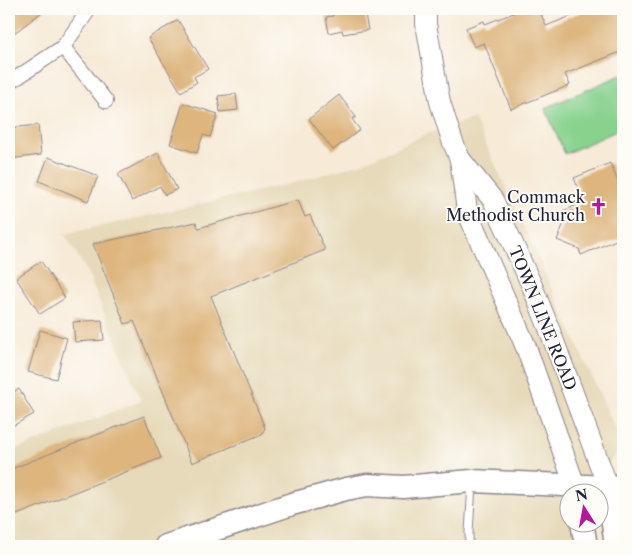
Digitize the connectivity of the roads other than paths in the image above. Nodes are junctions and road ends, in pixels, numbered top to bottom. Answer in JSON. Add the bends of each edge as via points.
{"nodes":[{"id":1,"x":88,"y":9,"type":"edge"},
{"id":2,"x":426,"y":9,"type":"edge"},
{"id":3,"x":63,"y":47,"type":"junction"},
{"id":4,"x":9,"y":81,"type":"edge"},
{"id":5,"x":106,"y":101,"type":"dead end"},
{"id":6,"x":460,"y":159,"type":"junction"},
{"id":7,"x":472,"y":481,"type":"junction"},
{"id":8,"x":574,"y":482,"type":"edge"},
{"id":9,"x":560,"y":488,"type":"edge"},
{"id":10,"x":618,"y":488,"type":"edge"},
{"id":11,"x":584,"y":532,"type":"edge"},
{"id":12,"x":166,"y":546,"type":"edge"},
{"id":13,"x":469,"y":546,"type":"edge"},
{"id":14,"x":586,"y":546,"type":"edge"},
{"id":15,"x":616,"y":546,"type":"edge"}],
"edges":[{"from":1,"to":3,"type":"street"},
{"from":2,"to":6,"type":"main road","name":"TOWN LINE ROAD","via":[[440,102]]},
{"from":3,"to":4,"type":"street"},
{"from":3,"to":5,"type":"street"},
{"from":6,"to":8,"type":"main road","name":"TOWN LINE ROAD","via":[[467,211],[526,347]]},
{"from":6,"to":10,"type":"main road","name":"TOWN LINE ROAD","via":[[493,200]]},
{"from":7,"to":9,"type":"main road"},
{"from":7,"to":12,"type":"main road","via":[[403,487],[367,485],[346,489]]},
{"from":7,"to":13,"type":"lane"},
{"from":10,"to":15,"type":"main road"},
{"from":11,"to":14,"type":"main road"}]}
